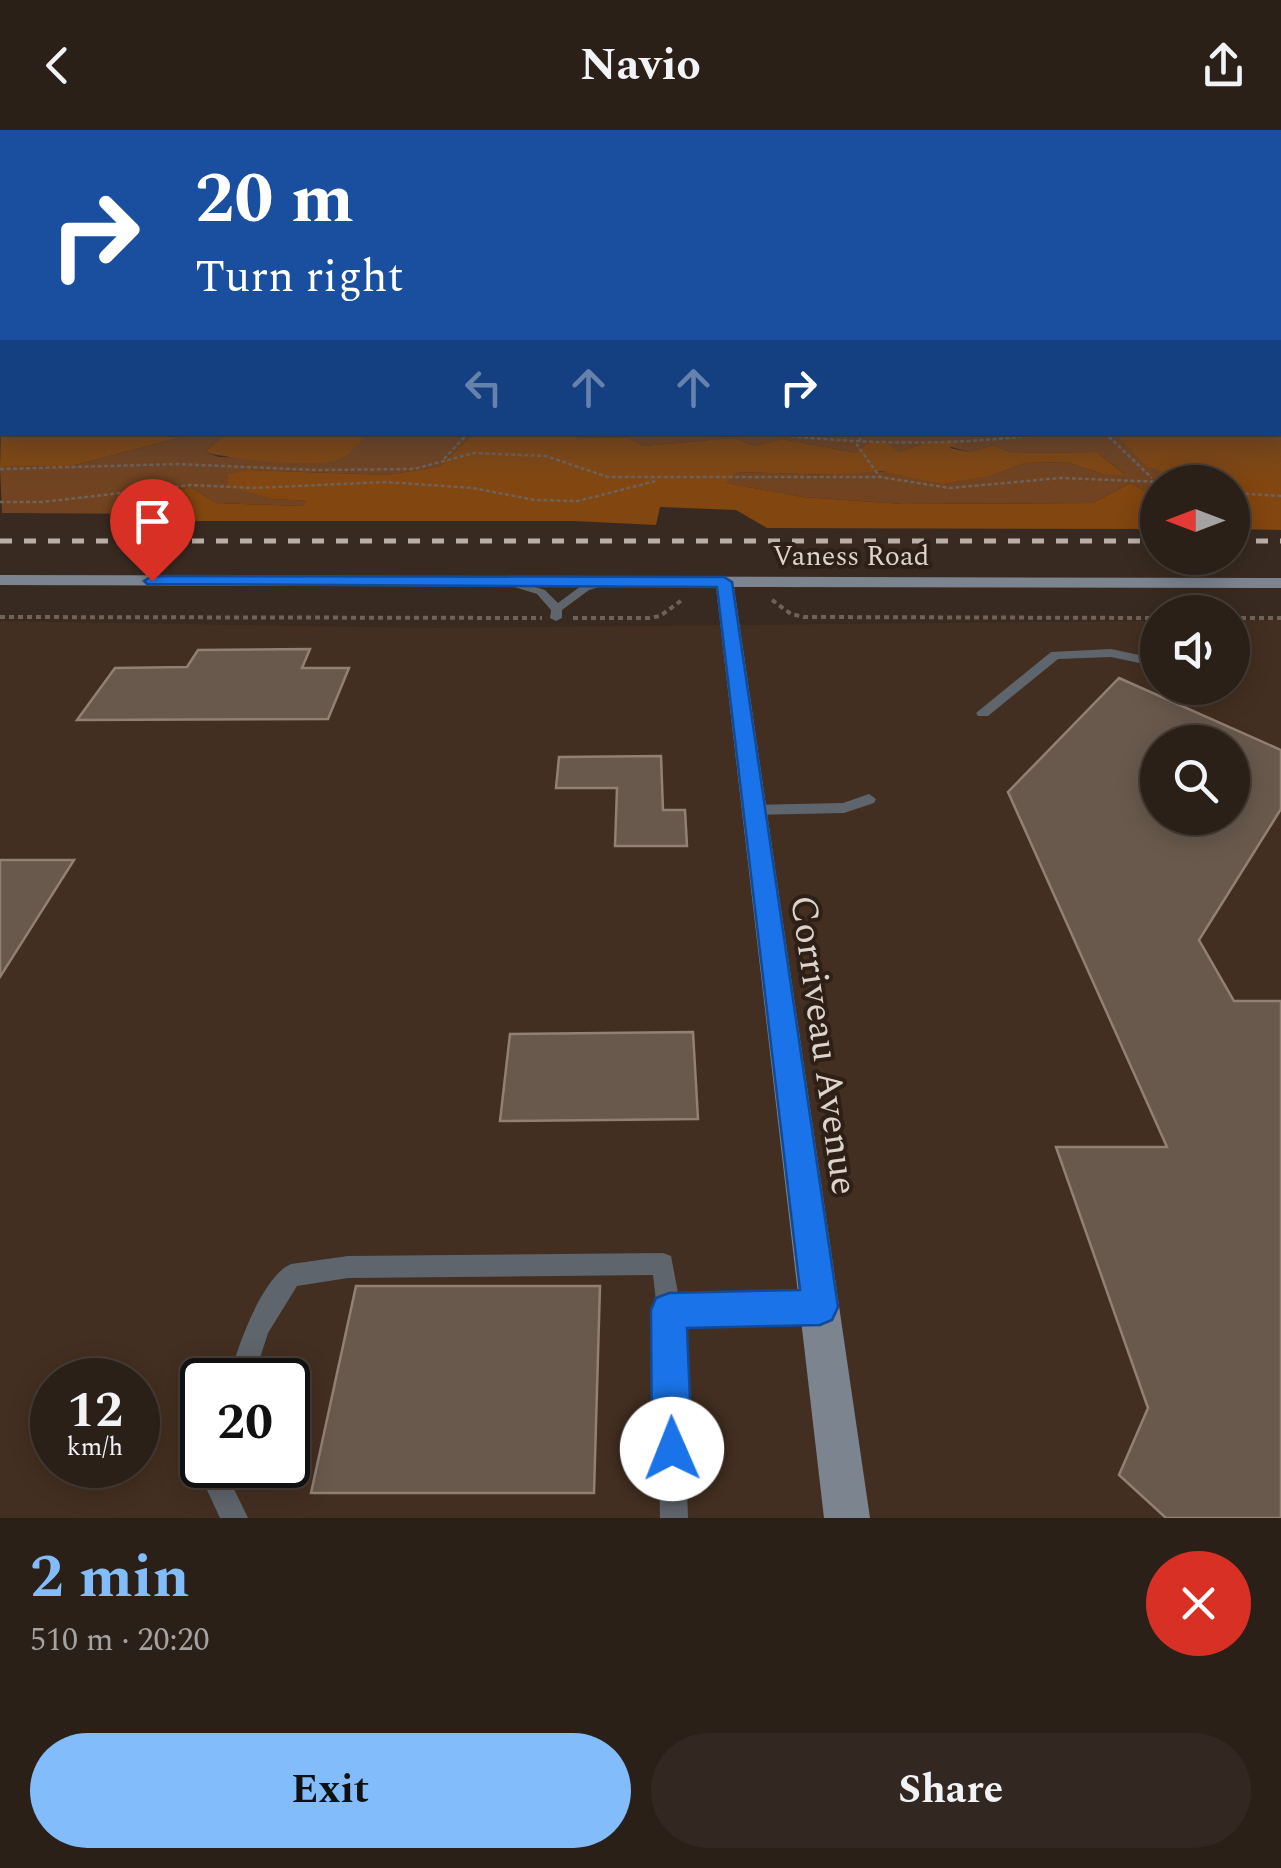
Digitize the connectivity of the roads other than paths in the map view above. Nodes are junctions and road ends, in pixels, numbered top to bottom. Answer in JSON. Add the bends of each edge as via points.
{"nodes":[{"id":1,"x":0,"y":580,"type":"edge"},
{"id":2,"x":509,"y":582,"type":"junction"},
{"id":3,"x":614,"y":582,"type":"junction"},
{"id":4,"x":1281,"y":583,"type":"edge"},
{"id":5,"x":725,"y":587,"type":"junction"},
{"id":6,"x":1140,"y":659,"type":"edge"},
{"id":7,"x":982,"y":714,"type":"dead end"},
{"id":8,"x":869,"y":799,"type":"dead end"},
{"id":9,"x":754,"y":810,"type":"junction"},
{"id":10,"x":820,"y":1307,"type":"junction"},
{"id":11,"x":669,"y":1310,"type":"junction"},
{"id":12,"x":246,"y":1358,"type":"edge"},
{"id":13,"x":220,"y":1488,"type":"edge"},
{"id":14,"x":234,"y":1518,"type":"edge"},
{"id":15,"x":674,"y":1518,"type":"edge"},
{"id":16,"x":848,"y":1518,"type":"edge"}],
"edges":[{"from":1,"to":2,"type":"street","name":"Vaness Road"},
{"from":2,"to":3,"type":"street","name":"Vaness Road"},
{"from":2,"to":3,"type":"lane","via":[[541,592],[557,613],[585,588]]},
{"from":3,"to":5,"type":"street","name":"Vaness Road"},
{"from":4,"to":5,"type":"street","name":"Vaness Road"},
{"from":5,"to":9,"type":"street","name":"Corriveau Avenue"},
{"from":6,"to":7,"type":"lane","via":[[1054,655]]},
{"from":8,"to":9,"type":"lane","via":[[844,808]]},
{"from":9,"to":10,"type":"street","name":"Corriveau Avenue"},
{"from":10,"to":11,"type":"lane"},
{"from":10,"to":16,"type":"street","name":"Corriveau Avenue"},
{"from":11,"to":12,"type":"lane","via":[[663,1264],[348,1267],[291,1275],[272,1298]]},
{"from":11,"to":15,"type":"lane"},
{"from":13,"to":14,"type":"lane"}]}
